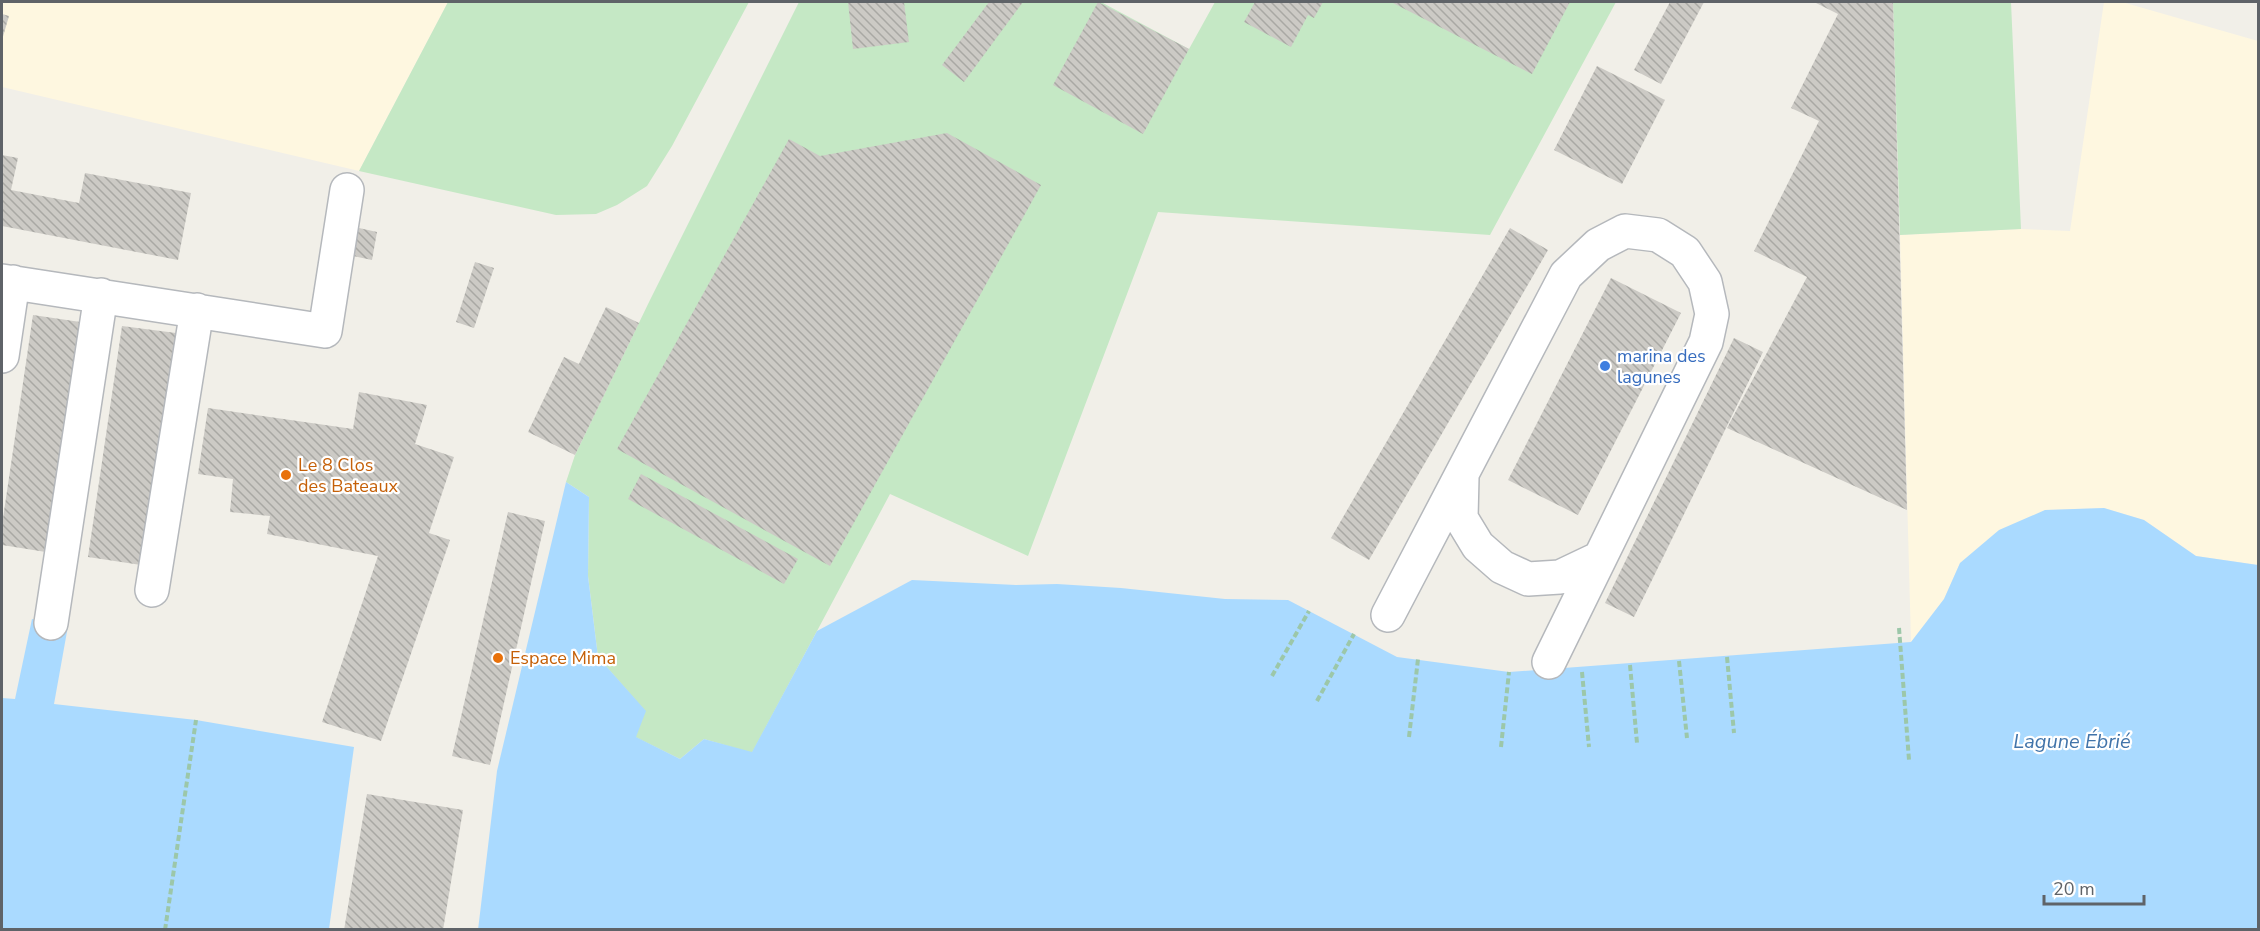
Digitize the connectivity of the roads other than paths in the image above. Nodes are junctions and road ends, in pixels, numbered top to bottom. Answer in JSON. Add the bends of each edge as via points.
{"nodes":[{"id":1,"x":347,"y":190,"type":"dead end"},
{"id":2,"x":7,"y":281,"type":"edge"},
{"id":3,"x":101,"y":296,"type":"junction"},
{"id":4,"x":196,"y":310,"type":"junction"},
{"id":5,"x":2,"y":356,"type":"edge"},
{"id":6,"x":1462,"y":476,"type":"junction"},
{"id":7,"x":1600,"y":558,"type":"junction"},
{"id":8,"x":152,"y":590,"type":"dead end"},
{"id":9,"x":1388,"y":615,"type":"dead end"},
{"id":10,"x":51,"y":623,"type":"dead end"},
{"id":11,"x":1549,"y":662,"type":"dead end"}],
"edges":[{"from":1,"to":4,"type":"lane","via":[[325,331]]},
{"from":2,"to":3,"type":"lane"},
{"from":2,"to":5,"type":"lane"},
{"from":3,"to":4,"type":"lane"},
{"from":3,"to":10,"type":"lane"},
{"from":4,"to":8,"type":"lane"},
{"from":6,"to":7,"type":"lane","via":[[1461,518],[1478,546],[1502,567],[1528,579],[1560,577]]},
{"from":6,"to":7,"type":"lane","via":[[1566,275],[1598,244],[1624,231],[1658,235],[1685,252],[1705,282],[1712,314],[1706,342]]},
{"from":6,"to":9,"type":"lane"},
{"from":7,"to":11,"type":"lane"}]}
